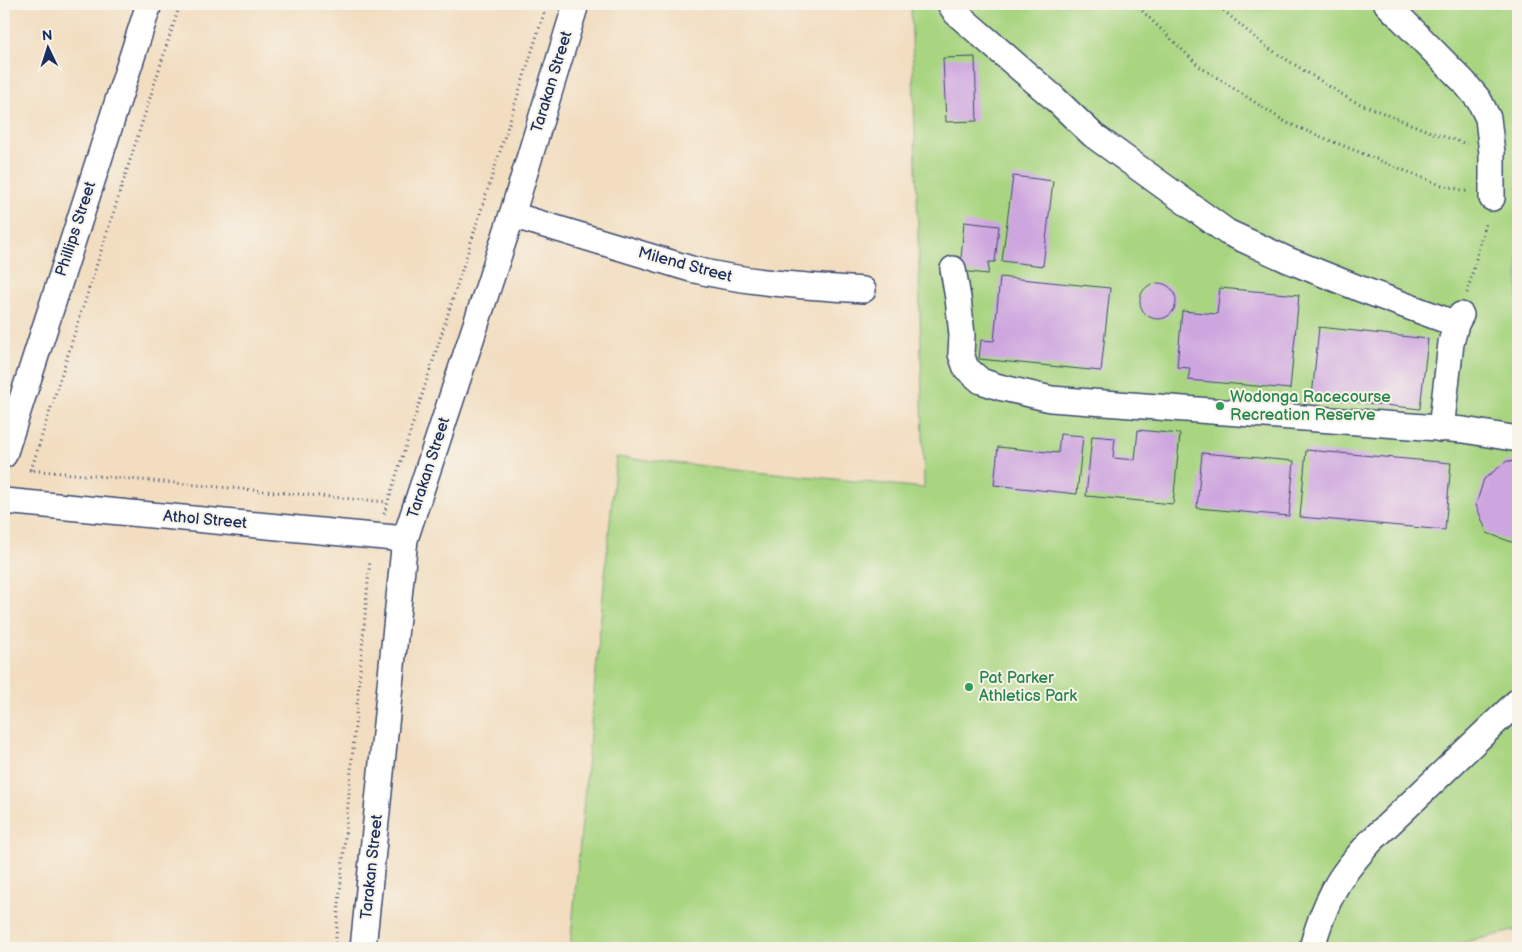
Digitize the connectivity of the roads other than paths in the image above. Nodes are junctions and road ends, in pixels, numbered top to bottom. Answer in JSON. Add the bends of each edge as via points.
{"nodes":[{"id":1,"x":149,"y":4,"type":"edge"},
{"id":2,"x":576,"y":4,"type":"edge"},
{"id":3,"x":950,"y":4,"type":"edge"},
{"id":4,"x":1388,"y":4,"type":"edge"},
{"id":5,"x":1492,"y":198,"type":"road end"},
{"id":6,"x":512,"y":215,"type":"junction"},
{"id":7,"x":952,"y":269,"type":"dead end"},
{"id":8,"x":863,"y":290,"type":"dead end"},
{"id":9,"x":1441,"y":428,"type":"junction"},
{"id":10,"x":1518,"y":438,"type":"edge"},
{"id":11,"x":4,"y":455,"type":"edge"},
{"id":12,"x":4,"y":501,"type":"edge"},
{"id":13,"x":405,"y":539,"type":"junction"},
{"id":14,"x":1518,"y":701,"type":"edge"},
{"id":15,"x":363,"y":948,"type":"edge"},
{"id":16,"x":1312,"y":948,"type":"edge"}],
"edges":[{"from":1,"to":11,"type":"street","name":"Phillips Street"},
{"from":2,"to":6,"type":"street","name":"Tarakan Street"},
{"from":3,"to":9,"type":"street","via":[[956,13],[1092,135],[1227,232],[1314,270],[1458,320],[1451,343]]},
{"from":4,"to":5,"type":"street","via":[[1479,100],[1488,118]]},
{"from":6,"to":8,"type":"street","name":"Milend Street","via":[[720,276]]},
{"from":6,"to":13,"type":"street","name":"Tarakan Street"},
{"from":7,"to":9,"type":"street","via":[[966,368],[981,381],[999,387],[1050,399]]},
{"from":9,"to":10,"type":"street"},
{"from":12,"to":13,"type":"street","name":"Athol Street"},
{"from":13,"to":15,"type":"street","name":"Tarakan Street"},
{"from":14,"to":16,"type":"street","via":[[1371,840],[1334,889]]}]}
